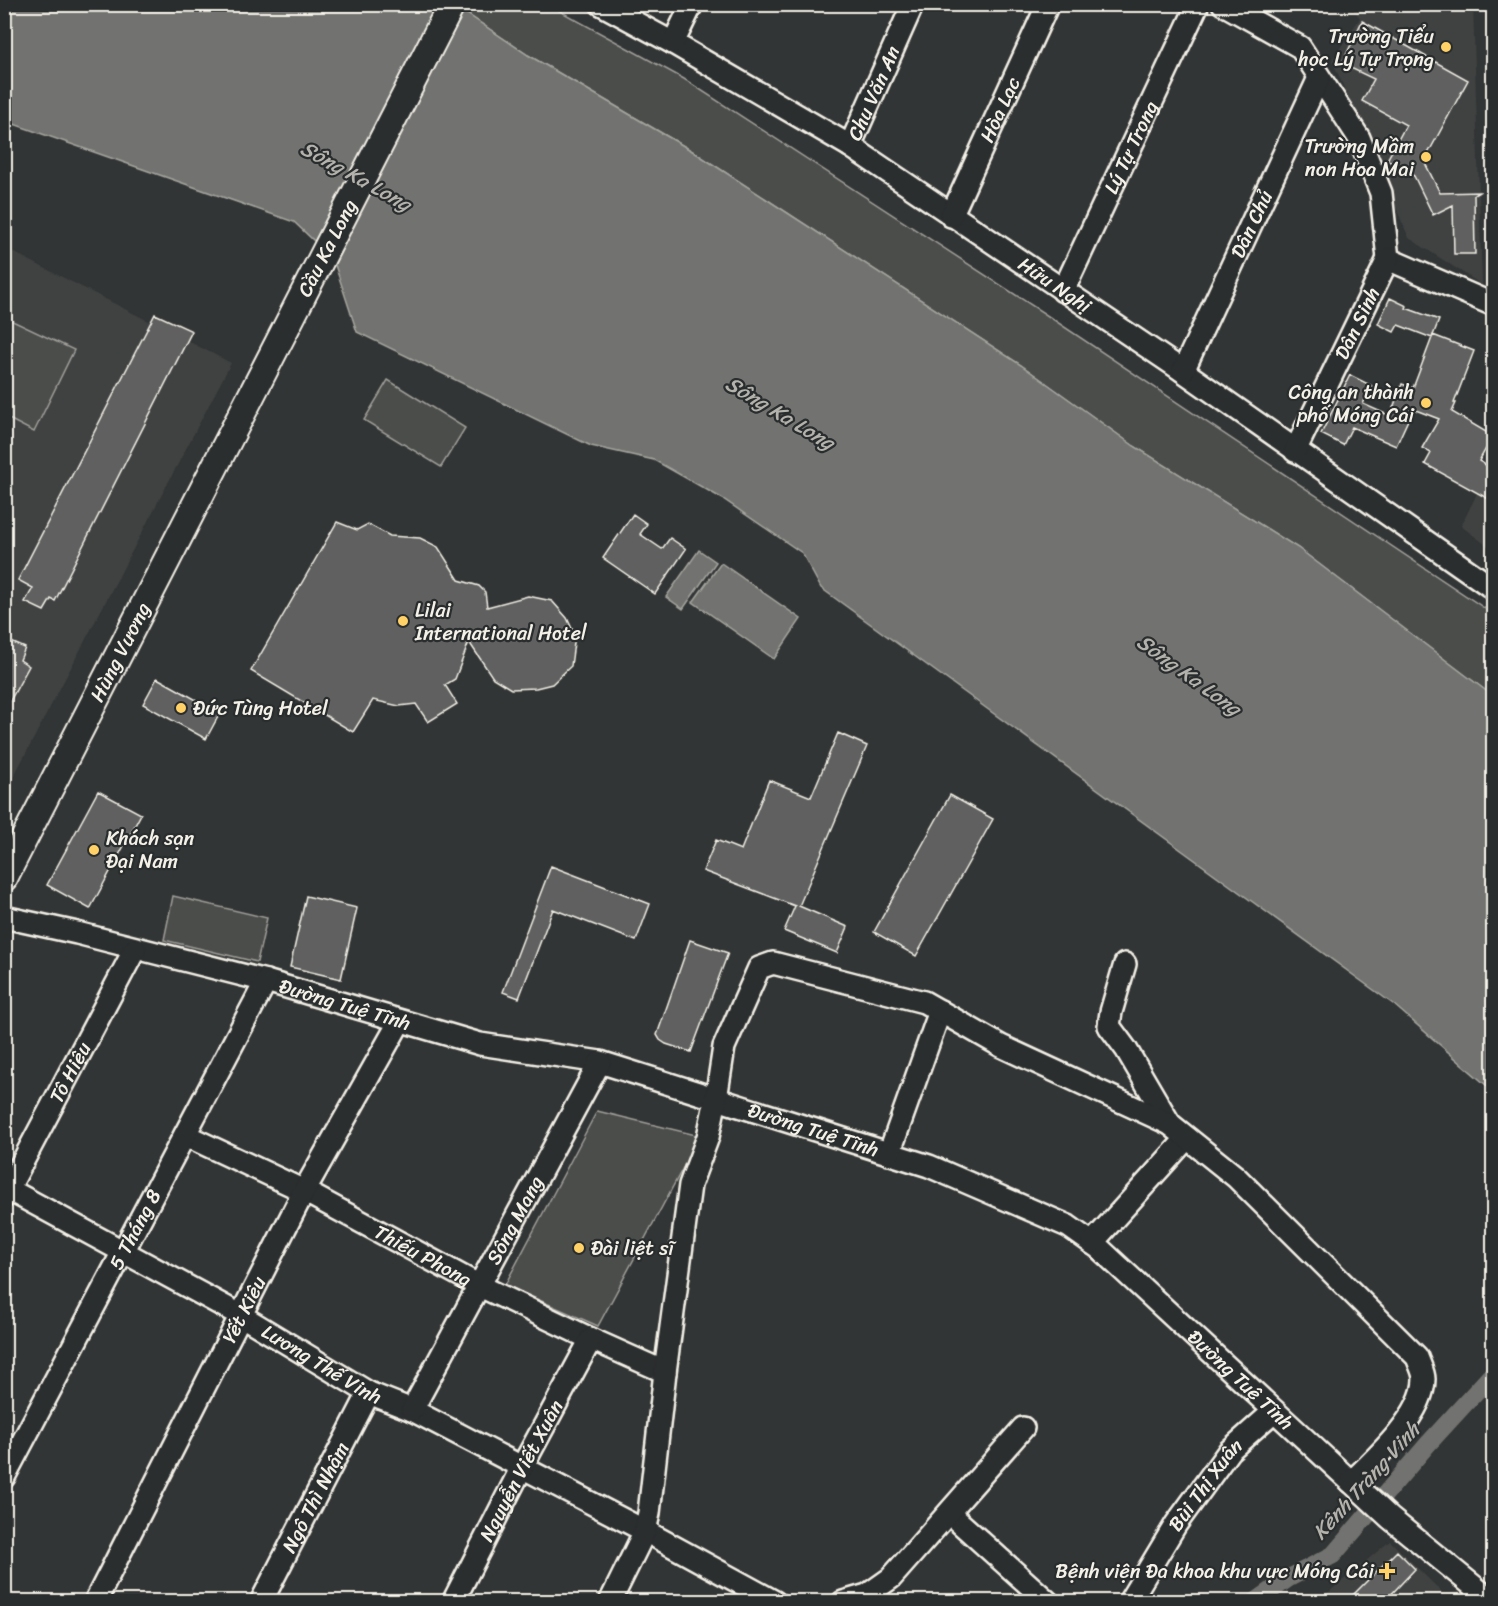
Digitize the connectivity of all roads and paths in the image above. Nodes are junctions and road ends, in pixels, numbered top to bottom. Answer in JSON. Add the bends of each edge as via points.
{"nodes":[{"id":1,"x":452,"y":4,"type":"edge"},
{"id":2,"x":601,"y":4,"type":"edge"},
{"id":3,"x":692,"y":4,"type":"edge"},
{"id":4,"x":1048,"y":4,"type":"edge"},
{"id":5,"x":1198,"y":4,"type":"edge"},
{"id":6,"x":1223,"y":4,"type":"edge"},
{"id":7,"x":909,"y":6,"type":"edge"},
{"id":8,"x":673,"y":43,"type":"junction"},
{"id":9,"x":1319,"y":78,"type":"junction"},
{"id":10,"x":850,"y":146,"type":"junction"},
{"id":11,"x":951,"y":216,"type":"junction"},
{"id":12,"x":1388,"y":259,"type":"junction"},
{"id":13,"x":1063,"y":291,"type":"junction"},
{"id":14,"x":1494,"y":305,"type":"edge"},
{"id":15,"x":1183,"y":371,"type":"junction"},
{"id":16,"x":235,"y":429,"type":"joint"},
{"id":17,"x":1295,"y":451,"type":"junction"},
{"id":18,"x":1494,"y":589,"type":"edge"},
{"id":19,"x":4,"y":878,"type":"edge"},
{"id":20,"x":4,"y":917,"type":"edge"},
{"id":21,"x":135,"y":949,"type":"junction"},
{"id":22,"x":1125,"y":964,"type":"dead end"},
{"id":23,"x":266,"y":981,"type":"junction"},
{"id":24,"x":940,"y":1011,"type":"junction"},
{"id":25,"x":400,"y":1021,"type":"junction"},
{"id":26,"x":600,"y":1062,"type":"junction"},
{"id":27,"x":716,"y":1099,"type":"junction"},
{"id":28,"x":1170,"y":1124,"type":"junction"},
{"id":29,"x":185,"y":1135,"type":"junction"},
{"id":30,"x":1187,"y":1138,"type":"junction"},
{"id":31,"x":889,"y":1154,"type":"junction"},
{"id":32,"x":6,"y":1191,"type":"edge"},
{"id":33,"x":304,"y":1191,"type":"junction"},
{"id":34,"x":1092,"y":1243,"type":"junction"},
{"id":35,"x":124,"y":1253,"type":"junction"},
{"id":36,"x":478,"y":1285,"type":"junction"},
{"id":37,"x":242,"y":1316,"type":"junction"},
{"id":38,"x":591,"y":1339,"type":"junction"},
{"id":39,"x":664,"y":1372,"type":"junction"},
{"id":40,"x":369,"y":1393,"type":"junction"},
{"id":41,"x":412,"y":1410,"type":"junction"},
{"id":42,"x":1274,"y":1411,"type":"junction"},
{"id":43,"x":1023,"y":1428,"type":"dead end"},
{"id":44,"x":522,"y":1467,"type":"junction"},
{"id":45,"x":4,"y":1477,"type":"edge"},
{"id":46,"x":1352,"y":1483,"type":"junction"},
{"id":47,"x":949,"y":1513,"type":"junction"},
{"id":48,"x":645,"y":1531,"type":"junction"},
{"id":49,"x":95,"y":1602,"type":"edge"},
{"id":50,"x":261,"y":1602,"type":"edge"},
{"id":51,"x":453,"y":1602,"type":"edge"},
{"id":52,"x":610,"y":1602,"type":"edge"},
{"id":53,"x":775,"y":1602,"type":"edge"},
{"id":54,"x":843,"y":1602,"type":"edge"},
{"id":55,"x":1048,"y":1602,"type":"edge"},
{"id":56,"x":1129,"y":1602,"type":"edge"},
{"id":57,"x":1493,"y":1602,"type":"edge"}],
"edges":[{"from":1,"to":16,"type":"main road","name":"Cầu Ka Long"},
{"from":2,"to":8,"type":"street","name":"Hữu Nghị"},
{"from":3,"to":8,"type":"street"},
{"from":4,"to":11,"type":"street","name":"Hòa Lạc"},
{"from":5,"to":13,"type":"street","name":"Lý Tự Trọng"},
{"from":6,"to":9,"type":"street","via":[[1300,47]]},
{"from":7,"to":10,"type":"street","name":"Chu Văn An"},
{"from":8,"to":10,"type":"street","name":"Hữu Nghị"},
{"from":9,"to":12,"type":"street","via":[[1359,138],[1381,193]]},
{"from":9,"to":15,"type":"street","name":"Dân Chủ"},
{"from":10,"to":11,"type":"street","name":"Hữu Nghị"},
{"from":11,"to":13,"type":"street","name":"Hữu Nghị"},
{"from":12,"to":14,"type":"street"},
{"from":12,"to":17,"type":"street","name":"Dân Sinh"},
{"from":13,"to":15,"type":"street","name":"Hữu Nghị"},
{"from":15,"to":17,"type":"street","name":"Hữu Nghị"},
{"from":16,"to":19,"type":"main road","name":"Hùng Vương"},
{"from":17,"to":18,"type":"street","name":"Hữu Nghị"},
{"from":20,"to":21,"type":"street","name":"Đường Tuệ Tĩnh"},
{"from":21,"to":23,"type":"street","name":"Đường Tuệ Tĩnh"},
{"from":21,"to":32,"type":"street","name":"Tô Hiệu"},
{"from":22,"to":28,"type":"street","via":[[1109,1026]]},
{"from":23,"to":25,"type":"street","name":"Đường Tuệ Tĩnh"},
{"from":23,"to":29,"type":"street","name":"5 Tháng 8"},
{"from":24,"to":27,"type":"street","via":[[924,1002],[773,963],[759,968],[724,1047]]},
{"from":24,"to":28,"type":"street","via":[[1001,1046]]},
{"from":24,"to":31,"type":"street"},
{"from":25,"to":26,"type":"street","name":"Đường Tuệ Tĩnh","via":[[480,1044]]},
{"from":25,"to":33,"type":"street","name":"Yết Kiêu"},
{"from":26,"to":27,"type":"street","name":"Đường Tuệ Tĩnh"},
{"from":26,"to":36,"type":"street","name":"Sông Mang"},
{"from":27,"to":31,"type":"street","name":"Đường Tuệ Tĩnh"},
{"from":27,"to":39,"type":"street","via":[[708,1137],[690,1185]]},
{"from":28,"to":30,"type":"street"},
{"from":29,"to":33,"type":"street","name":"Thiếu Phong"},
{"from":29,"to":35,"type":"street","name":"5 Tháng 8"},
{"from":30,"to":34,"type":"street"},
{"from":30,"to":46,"type":"street","via":[[1236,1178],[1417,1356],[1424,1377],[1422,1394],[1383,1452]]},
{"from":31,"to":34,"type":"street","name":"Đường Tuệ Tĩnh","via":[[929,1166],[1068,1226]]},
{"from":32,"to":35,"type":"street","name":"Lương Thế Vinh"},
{"from":33,"to":36,"type":"street","name":"Thiếu Phong"},
{"from":33,"to":37,"type":"street","name":"Yết Kiêu"},
{"from":34,"to":42,"type":"street","name":"Đường Tuệ Tĩnh"},
{"from":35,"to":37,"type":"street","name":"Lương Thế Vinh"},
{"from":35,"to":45,"type":"street","name":"5 Tháng 8"},
{"from":36,"to":38,"type":"street","name":"Thiếu Phong"},
{"from":36,"to":41,"type":"street","name":"Sông Mang"},
{"from":37,"to":40,"type":"street","name":"Lương Thế Vinh"},
{"from":37,"to":49,"type":"street","name":"Yết Kiêu"},
{"from":38,"to":39,"type":"street","name":"Thiếu Phong"},
{"from":38,"to":44,"type":"street","name":"Nguyễn Viết Xuân"},
{"from":39,"to":48,"type":"street"},
{"from":40,"to":41,"type":"street","name":"Lương Thế Vinh"},
{"from":40,"to":50,"type":"street","name":"Ngô Thì Nhậm"},
{"from":41,"to":44,"type":"street","name":"Lương Thế Vinh"},
{"from":42,"to":46,"type":"street","name":"Đường Tuệ Tĩnh"},
{"from":42,"to":56,"type":"street","name":"Bùi Thị Xuân","via":[[1229,1451],[1176,1524]]},
{"from":43,"to":47,"type":"street"},
{"from":44,"to":48,"type":"street","name":"Lương Thế Vinh"},
{"from":44,"to":51,"type":"street","name":"Nguyễn Viết Xuân"},
{"from":46,"to":57,"type":"street","name":"Đường Tuệ Tĩnh"},
{"from":47,"to":54,"type":"street","via":[[891,1578],[867,1595]]},
{"from":47,"to":55,"type":"street"},
{"from":48,"to":52,"type":"street"},
{"from":48,"to":53,"type":"street","name":"Lương Thế Vinh"}]}
